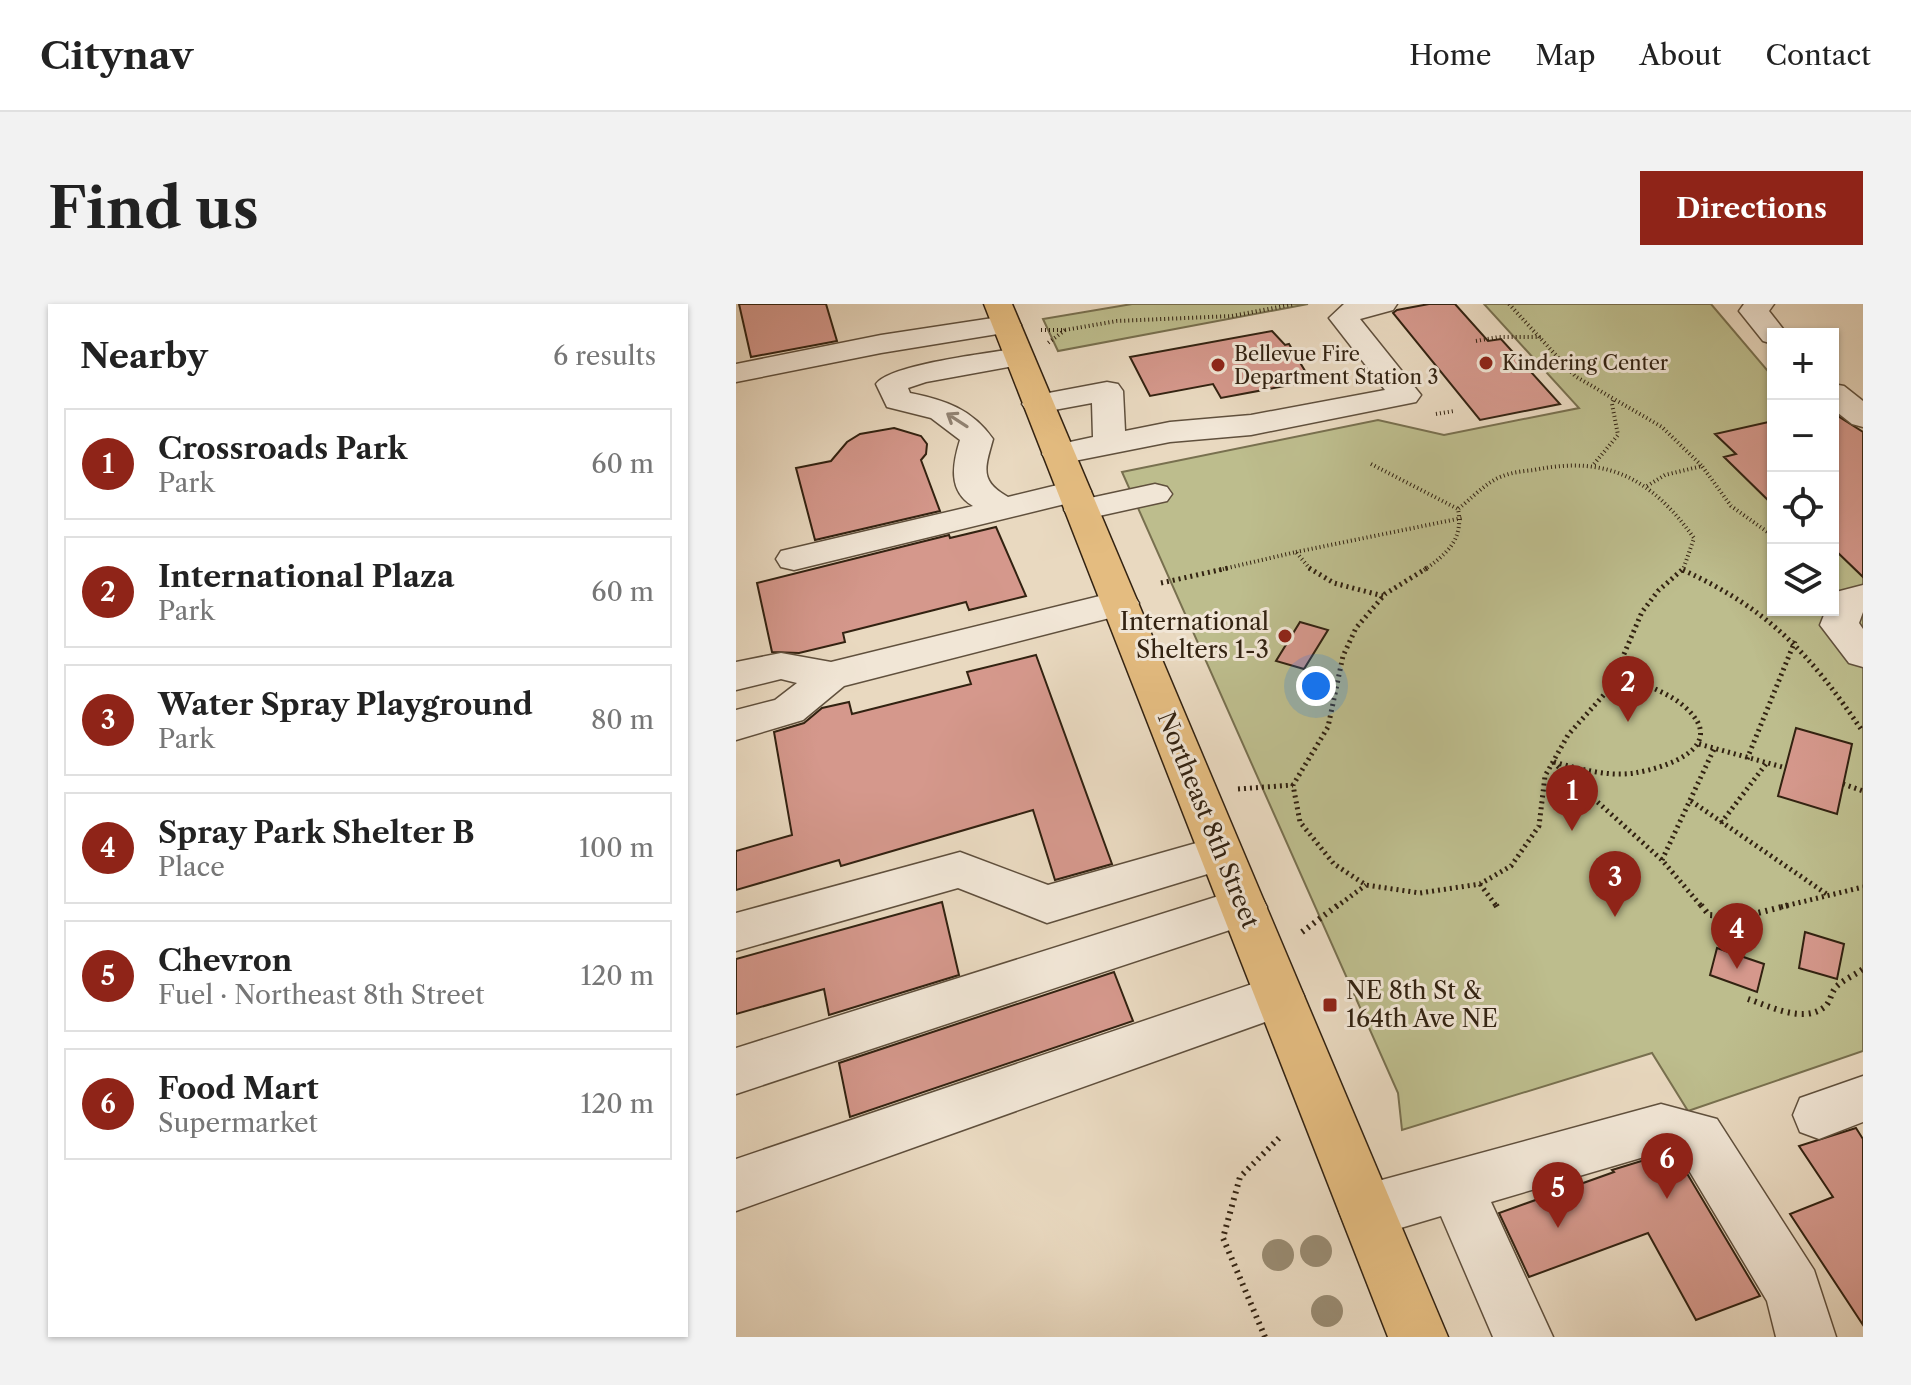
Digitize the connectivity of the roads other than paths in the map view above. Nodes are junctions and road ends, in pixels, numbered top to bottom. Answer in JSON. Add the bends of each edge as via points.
{"nodes":[{"id":1,"x":1383,"y":304,"type":"edge"},
{"id":2,"x":1760,"y":304,"type":"edge"},
{"id":3,"x":1017,"y":325,"type":"edge"},
{"id":4,"x":1767,"y":328,"type":"edge"},
{"id":5,"x":736,"y":373,"type":"edge"},
{"id":6,"x":1839,"y":398,"type":"edge"},
{"id":7,"x":1038,"y":404,"type":"junction"},
{"id":8,"x":1863,"y":417,"type":"edge"},
{"id":9,"x":1110,"y":444,"type":"junction"},
{"id":10,"x":1071,"y":485,"type":"junction"},
{"id":11,"x":1155,"y":494,"type":"dead end"},
{"id":12,"x":1004,"y":509,"type":"junction"},
{"id":13,"x":794,"y":559,"type":"dead end"},
{"id":14,"x":1863,"y":597,"type":"edge"},
{"id":15,"x":1120,"y":603,"type":"junction"},
{"id":16,"x":1863,"y":654,"type":"edge"},
{"id":17,"x":736,"y":676,"type":"edge"},
{"id":18,"x":831,"y":676,"type":"junction"},
{"id":19,"x":736,"y":725,"type":"edge"},
{"id":20,"x":1221,"y":853,"type":"junction"},
{"id":21,"x":1244,"y":907,"type":"junction"},
{"id":22,"x":736,"y":932,"type":"edge"},
{"id":23,"x":1279,"y":996,"type":"junction"},
{"id":24,"x":736,"y":1071,"type":"edge"},
{"id":25,"x":1455,"y":1184,"type":"junction"},
{"id":26,"x":736,"y":1185,"type":"edge"},
{"id":27,"x":1367,"y":1211,"type":"junction"},
{"id":28,"x":1418,"y":1337,"type":"edge"},
{"id":29,"x":1523,"y":1337,"type":"edge"},
{"id":30,"x":1806,"y":1337,"type":"edge"}],
"edges":[{"from":1,"to":9,"type":"lane","via":[[1356,309],[1344,318],[1405,395],[1251,425]]},
{"from":2,"to":4,"type":"lane","via":[[1753,311]]},
{"from":3,"to":5,"type":"lane","via":[[881,344]]},
{"from":3,"to":7,"type":"main road","name":"Northeast 8th Street"},
{"from":12,"to":3,"type":"lane","one_way":true,"via":[[977,494],[968,470],[977,439],[963,419],[898,400],[891,384]]},
{"from":6,"to":8,"type":"lane"},
{"from":7,"to":9,"type":"lane","via":[[1107,391]]},
{"from":7,"to":10,"type":"main road","name":"Northeast 8th Street"},
{"from":9,"to":10,"type":"lane"},
{"from":10,"to":11,"type":"lane"},
{"from":10,"to":12,"type":"lane"},
{"from":10,"to":15,"type":"main road","name":"Northeast 8th Street"},
{"from":12,"to":13,"type":"lane"},
{"from":14,"to":16,"type":"lane","via":[[1849,600],[1839,625]]},
{"from":15,"to":18,"type":"lane"},
{"from":15,"to":20,"type":"main road","name":"Northeast 8th Street"},
{"from":17,"to":18,"type":"lane","via":[[781,666]]},
{"from":18,"to":19,"type":"lane","via":[[789,710]]},
{"from":20,"to":21,"type":"main road","name":"Northeast 8th Street"},
{"from":20,"to":22,"type":"lane","via":[[1047,904],[960,870]]},
{"from":21,"to":23,"type":"main road","name":"Northeast 8th Street"},
{"from":21,"to":24,"type":"lane"},
{"from":23,"to":26,"type":"lane"},
{"from":23,"to":27,"type":"main road","name":"Northeast 8th Street"},
{"from":25,"to":27,"type":"lane"},
{"from":25,"to":29,"type":"lane"},
{"from":25,"to":30,"type":"lane","via":[[1661,1128],[1698,1136],[1793,1290]]},
{"from":27,"to":28,"type":"main road","name":"Northeast 8th Street"}]}
